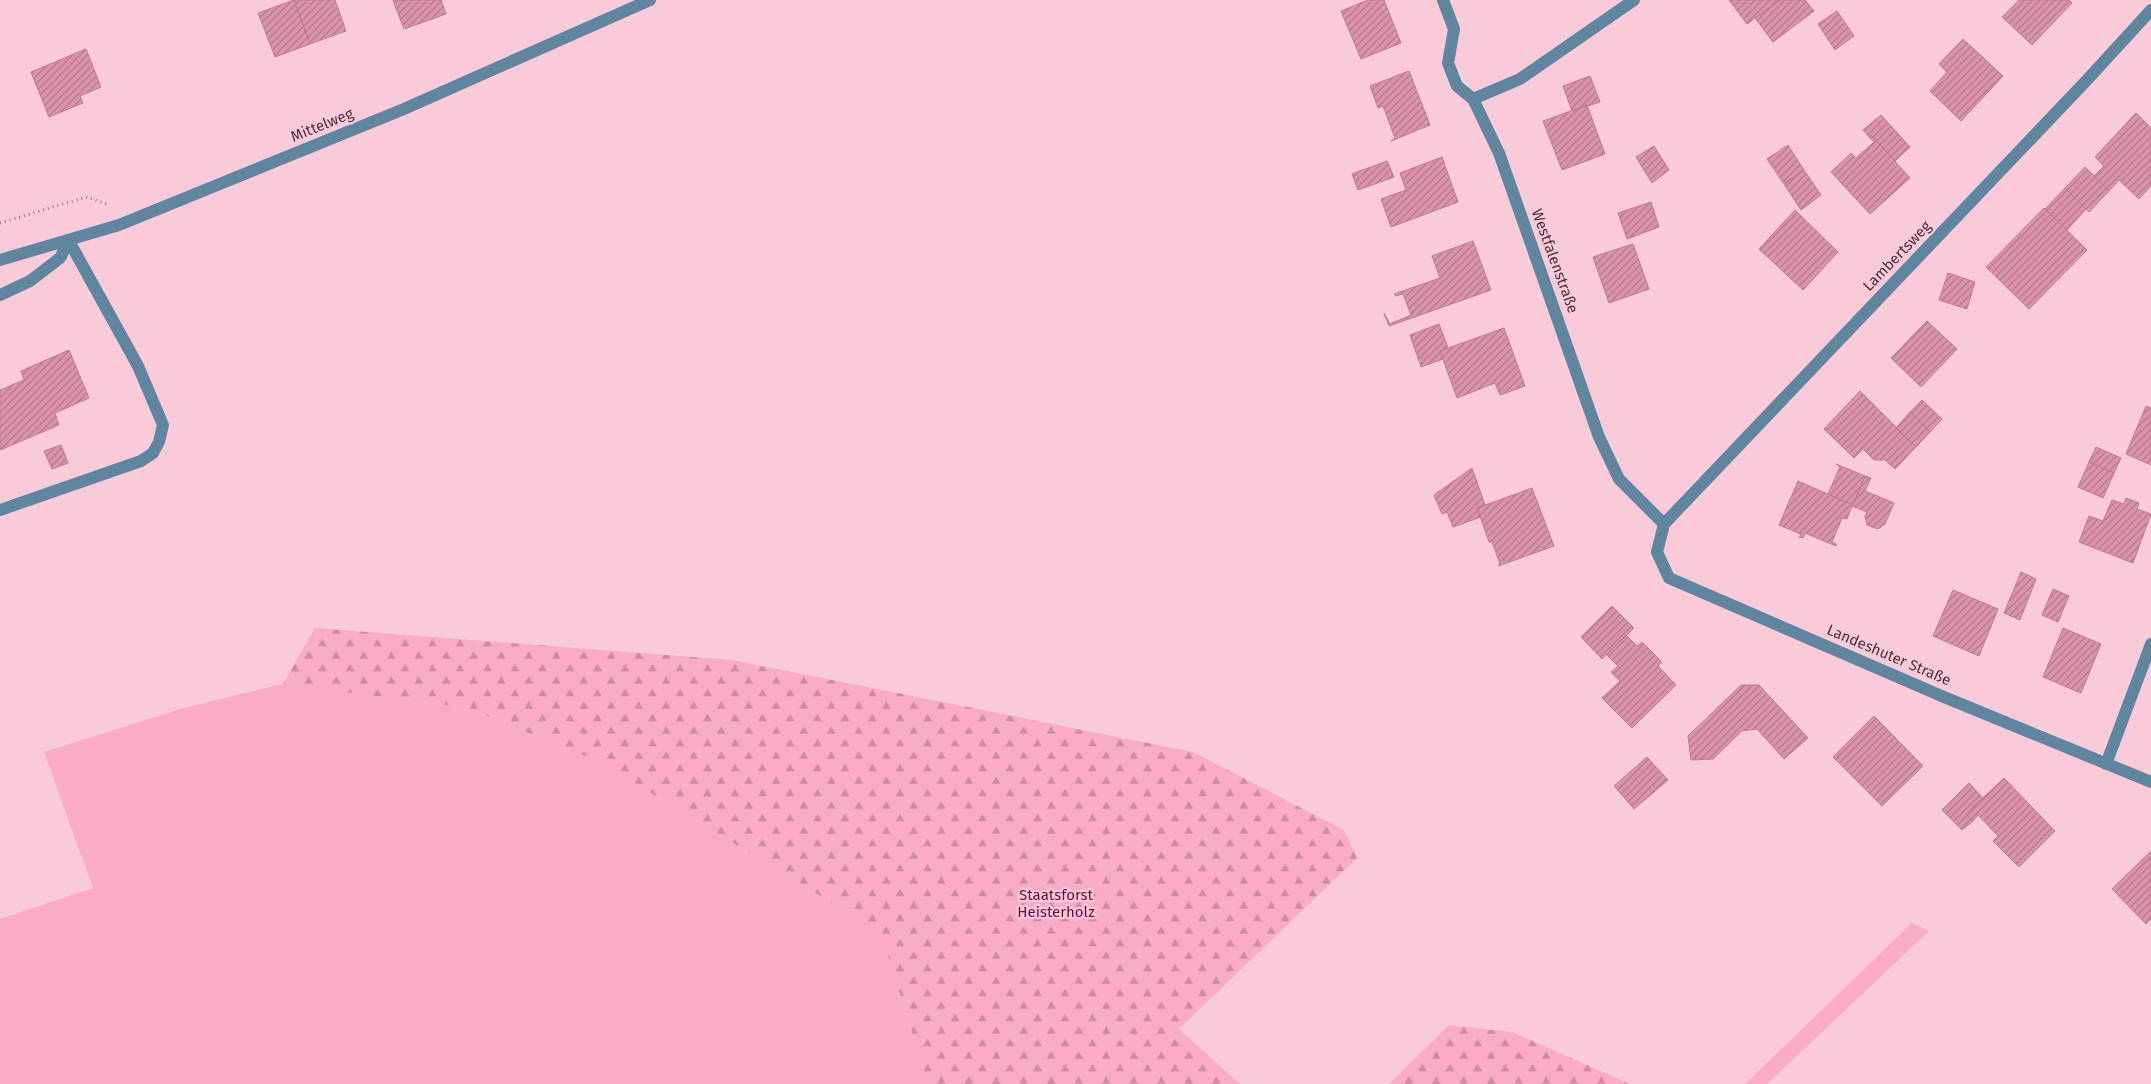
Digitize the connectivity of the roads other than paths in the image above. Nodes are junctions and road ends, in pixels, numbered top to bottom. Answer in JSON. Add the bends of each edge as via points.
{"nodes":[{"id":1,"x":650,"y":0,"type":"edge"},
{"id":2,"x":1443,"y":0,"type":"edge"},
{"id":3,"x":1634,"y":0,"type":"edge"},
{"id":4,"x":2151,"y":10,"type":"edge"},
{"id":5,"x":1473,"y":99,"type":"junction"},
{"id":6,"x":69,"y":241,"type":"junction"},
{"id":7,"x":0,"y":260,"type":"edge"},
{"id":8,"x":0,"y":295,"type":"edge"},
{"id":9,"x":0,"y":510,"type":"edge"},
{"id":10,"x":1664,"y":524,"type":"junction"},
{"id":11,"x":2151,"y":644,"type":"edge"},
{"id":12,"x":2106,"y":764,"type":"junction"},
{"id":13,"x":2151,"y":782,"type":"edge"}],
"edges":[{"from":1,"to":6,"type":"street","name":"Mittelweg","via":[[404,109],[119,225]]},
{"from":2,"to":5,"type":"street","name":"Westfalenstraße","via":[[1454,29],[1448,63],[1457,86]]},
{"from":3,"to":5,"type":"street","via":[[1520,79]]},
{"from":4,"to":10,"type":"street","name":"Lambertsweg"},
{"from":5,"to":10,"type":"street","name":"Westfalenstraße","via":[[1499,153],[1599,437],[1619,479]]},
{"from":6,"to":7,"type":"street","name":"Mittelweg"},
{"from":6,"to":8,"type":"street","via":[[60,258],[30,281]]},
{"from":6,"to":9,"type":"street","via":[[138,366],[163,425],[159,442],[153,453],[141,461]]},
{"from":10,"to":12,"type":"street","name":"Landeshuter Straße","via":[[1657,552],[1669,578]]},
{"from":11,"to":12,"type":"street"},
{"from":12,"to":13,"type":"street","name":"Landeshuter Straße"}]}
